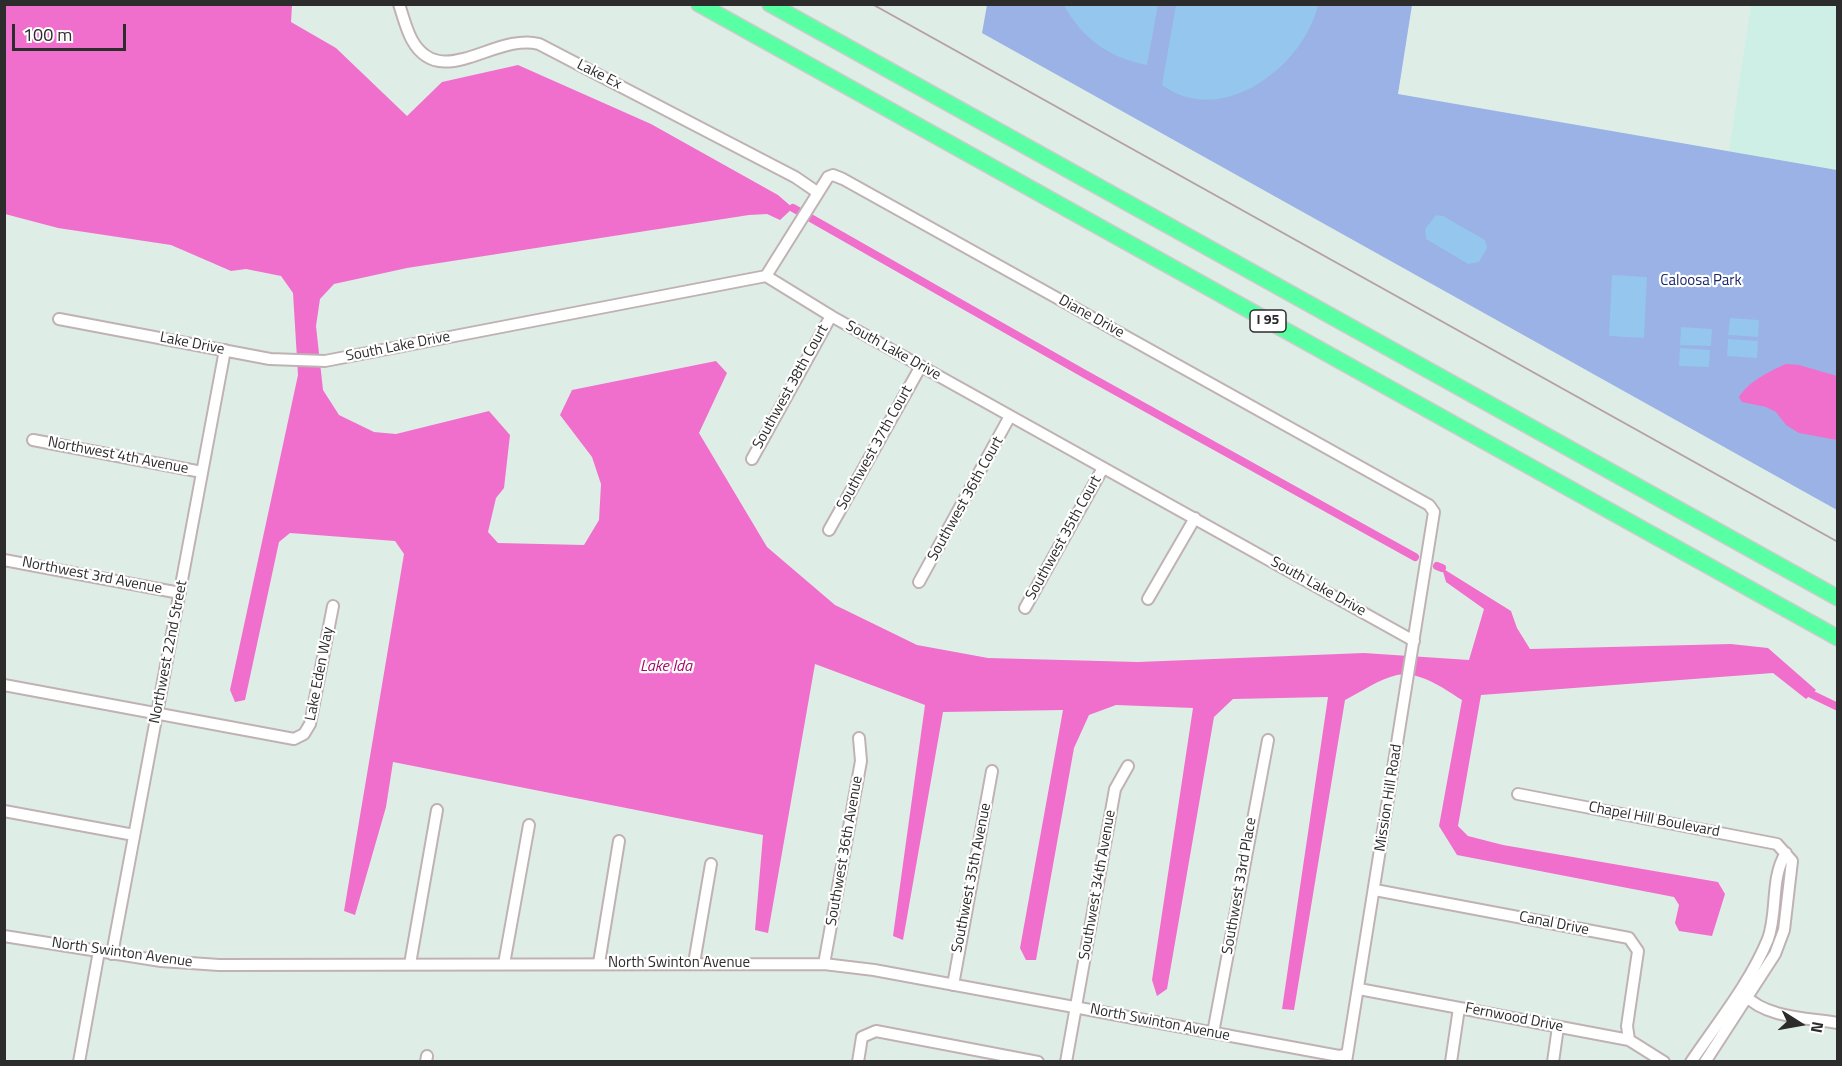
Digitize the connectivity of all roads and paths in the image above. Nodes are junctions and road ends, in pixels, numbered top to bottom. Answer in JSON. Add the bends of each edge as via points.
{"nodes":[{"id":1,"x":399,"y":4,"type":"edge"},
{"id":2,"x":699,"y":4,"type":"edge"},
{"id":3,"x":770,"y":4,"type":"edge"},
{"id":4,"x":817,"y":192,"type":"junction"},
{"id":5,"x":766,"y":276,"type":"junction"},
{"id":6,"x":831,"y":316,"type":"junction"},
{"id":7,"x":59,"y":319,"type":"dead end"},
{"id":8,"x":225,"y":350,"type":"junction"},
{"id":9,"x":325,"y":361,"type":"joint"},
{"id":10,"x":921,"y":366,"type":"junction"},
{"id":11,"x":1010,"y":416,"type":"junction"},
{"id":12,"x":33,"y":440,"type":"dead end"},
{"id":13,"x":752,"y":459,"type":"dead end"},
{"id":14,"x":1103,"y":468,"type":"junction"},
{"id":15,"x":202,"y":471,"type":"junction"},
{"id":16,"x":1195,"y":518,"type":"junction"},
{"id":17,"x":829,"y":530,"type":"dead end"},
{"id":18,"x":1432,"y":534,"type":"joint"},
{"id":19,"x":4,"y":560,"type":"edge"},
{"id":20,"x":919,"y":582,"type":"dead end"},
{"id":21,"x":180,"y":593,"type":"junction"},
{"id":22,"x":1838,"y":598,"type":"edge"},
{"id":23,"x":1148,"y":599,"type":"dead end"},
{"id":24,"x":333,"y":606,"type":"dead end"},
{"id":25,"x":1025,"y":608,"type":"dead end"},
{"id":26,"x":1838,"y":638,"type":"edge"},
{"id":27,"x":1414,"y":641,"type":"junction"},
{"id":28,"x":4,"y":686,"type":"edge"},
{"id":29,"x":157,"y":714,"type":"junction"},
{"id":30,"x":859,"y":738,"type":"dead end"},
{"id":31,"x":1268,"y":740,"type":"dead end"},
{"id":32,"x":1128,"y":766,"type":"dead end"},
{"id":33,"x":992,"y":771,"type":"dead end"},
{"id":34,"x":1518,"y":794,"type":"dead end"},
{"id":35,"x":438,"y":810,"type":"dead end"},
{"id":36,"x":4,"y":811,"type":"edge"},
{"id":37,"x":529,"y":825,"type":"dead end"},
{"id":38,"x":134,"y":835,"type":"junction"},
{"id":39,"x":620,"y":841,"type":"dead end"},
{"id":40,"x":711,"y":864,"type":"dead end"},
{"id":41,"x":1375,"y":890,"type":"junction"},
{"id":42,"x":4,"y":936,"type":"edge"},
{"id":43,"x":99,"y":951,"type":"junction"},
{"id":44,"x":112,"y":954,"type":"junction"},
{"id":45,"x":599,"y":963,"type":"junction"},
{"id":46,"x":694,"y":963,"type":"junction"},
{"id":47,"x":410,"y":964,"type":"junction"},
{"id":48,"x":504,"y":964,"type":"junction"},
{"id":49,"x":824,"y":964,"type":"junction"},
{"id":50,"x":952,"y":985,"type":"junction"},
{"id":51,"x":1359,"y":989,"type":"junction"},
{"id":52,"x":1744,"y":994,"type":"junction"},
{"id":53,"x":1077,"y":1008,"type":"junction"},
{"id":54,"x":1460,"y":1008,"type":"junction"},
{"id":55,"x":1838,"y":1023,"type":"edge"},
{"id":56,"x":1558,"y":1027,"type":"junction"},
{"id":57,"x":1213,"y":1033,"type":"junction"},
{"id":58,"x":1629,"y":1040,"type":"junction"},
{"id":59,"x":1346,"y":1058,"type":"edge"},
{"id":60,"x":79,"y":1062,"type":"edge"},
{"id":61,"x":858,"y":1062,"type":"edge"},
{"id":62,"x":1038,"y":1062,"type":"edge"},
{"id":63,"x":1066,"y":1062,"type":"edge"},
{"id":64,"x":1451,"y":1062,"type":"edge"},
{"id":65,"x":1553,"y":1062,"type":"edge"},
{"id":66,"x":1664,"y":1062,"type":"edge"},
{"id":67,"x":1691,"y":1062,"type":"edge"},
{"id":68,"x":1705,"y":1062,"type":"edge"}],
"edges":[{"from":1,"to":4,"type":"street","name":"Lake Ex","via":[[411,39],[430,60],[452,63],[518,41],[539,44]]},
{"from":2,"to":26,"type":"highway","number":"I 95"},
{"from":3,"to":22,"type":"highway","number":"I 95"},
{"from":4,"to":5,"type":"street","name":"Diane Drive"},
{"from":4,"to":18,"type":"street","name":"Diane Drive","via":[[833,175],[854,184],[1429,505],[1434,512]]},
{"from":5,"to":6,"type":"street","name":"South Lake Drive"},
{"from":5,"to":9,"type":"street","name":"South Lake Drive"},
{"from":6,"to":10,"type":"street","name":"South Lake Drive"},
{"from":6,"to":13,"type":"street","name":"Southwest 38th Court"},
{"from":7,"to":8,"type":"street","name":"Lake Drive"},
{"from":8,"to":9,"type":"street","name":"Lake Drive","via":[[292,361]]},
{"from":8,"to":15,"type":"street","name":"Northwest 22nd Street"},
{"from":10,"to":11,"type":"street","name":"South Lake Drive"},
{"from":10,"to":17,"type":"street","name":"Southwest 37th Court"},
{"from":11,"to":14,"type":"street","name":"South Lake Drive"},
{"from":11,"to":20,"type":"street","name":"Southwest 36th Court"},
{"from":12,"to":15,"type":"street","name":"Northwest 4th Avenue"},
{"from":14,"to":16,"type":"street","name":"South Lake Drive"},
{"from":14,"to":25,"type":"street","name":"Southwest 35th Court"},
{"from":15,"to":21,"type":"street","name":"Northwest 22nd Street"},
{"from":16,"to":23,"type":"street"},
{"from":16,"to":27,"type":"street","name":"South Lake Drive"},
{"from":18,"to":27,"type":"street","name":"Mission Hill Road"},
{"from":19,"to":21,"type":"street","name":"Northwest 3rd Avenue"},
{"from":21,"to":29,"type":"street","name":"Northwest 22nd Street"},
{"from":24,"to":29,"type":"street","name":"Lake Eden Way","via":[[310,724],[300,737],[288,739]]},
{"from":27,"to":41,"type":"street","name":"Mission Hill Road"},
{"from":28,"to":29,"type":"street"},
{"from":29,"to":38,"type":"street","name":"Northwest 22nd Street"},
{"from":30,"to":49,"type":"street","name":"Southwest 36th Avenue","via":[[861,761]]},
{"from":31,"to":57,"type":"street","name":"Southwest 33rd Place"},
{"from":32,"to":53,"type":"street","name":"Southwest 34th Avenue","via":[[1115,789]]},
{"from":33,"to":50,"type":"street","name":"Southwest 35th Avenue"},
{"from":34,"to":52,"type":"street","name":"Chapel Hill Boulevard","via":[[1777,844],[1786,853],[1780,863],[1768,938]]},
{"from":35,"to":47,"type":"street"},
{"from":36,"to":38,"type":"street"},
{"from":37,"to":48,"type":"street"},
{"from":38,"to":44,"type":"street","name":"Northwest 22nd Street"},
{"from":39,"to":45,"type":"street"},
{"from":40,"to":46,"type":"street"},
{"from":41,"to":51,"type":"street","name":"Mission Hill Road"},
{"from":41,"to":58,"type":"street","name":"Canal Drive","via":[[1629,938],[1638,951],[1627,1026]]},
{"from":42,"to":43,"type":"street","name":"North Swinton Avenue"},
{"from":43,"to":44,"type":"street","name":"North Swinton Avenue"},
{"from":43,"to":60,"type":"street"},
{"from":44,"to":47,"type":"street","name":"North Swinton Avenue","via":[[219,965]]},
{"from":45,"to":46,"type":"street","name":"North Swinton Avenue"},
{"from":45,"to":48,"type":"street","name":"North Swinton Avenue"},
{"from":46,"to":49,"type":"street","name":"North Swinton Avenue"},
{"from":47,"to":48,"type":"street","name":"North Swinton Avenue"},
{"from":49,"to":50,"type":"street","name":"North Swinton Avenue"},
{"from":50,"to":53,"type":"street","name":"North Swinton Avenue"},
{"from":51,"to":54,"type":"street","name":"Fernwood Drive"},
{"from":51,"to":59,"type":"street","name":"Mission Hill Road"},
{"from":52,"to":55,"type":"street","via":[[1773,1011]]},
{"from":52,"to":67,"type":"street","name":"Chapel Hill Boulevard"},
{"from":52,"to":68,"type":"street","name":"Chapel Hill Boulevard"},
{"from":53,"to":57,"type":"street","name":"North Swinton Avenue"},
{"from":53,"to":63,"type":"street","name":"Southwest 34th Avenue"},
{"from":54,"to":56,"type":"street","name":"Fernwood Drive"},
{"from":54,"to":64,"type":"street"},
{"from":56,"to":58,"type":"street","name":"Fernwood Drive"},
{"from":56,"to":65,"type":"street"},
{"from":57,"to":59,"type":"street","name":"North Swinton Avenue"},
{"from":58,"to":66,"type":"street","name":"Fernwood Drive"},
{"from":61,"to":62,"type":"street","via":[[862,1037],[876,1031]]}]}
